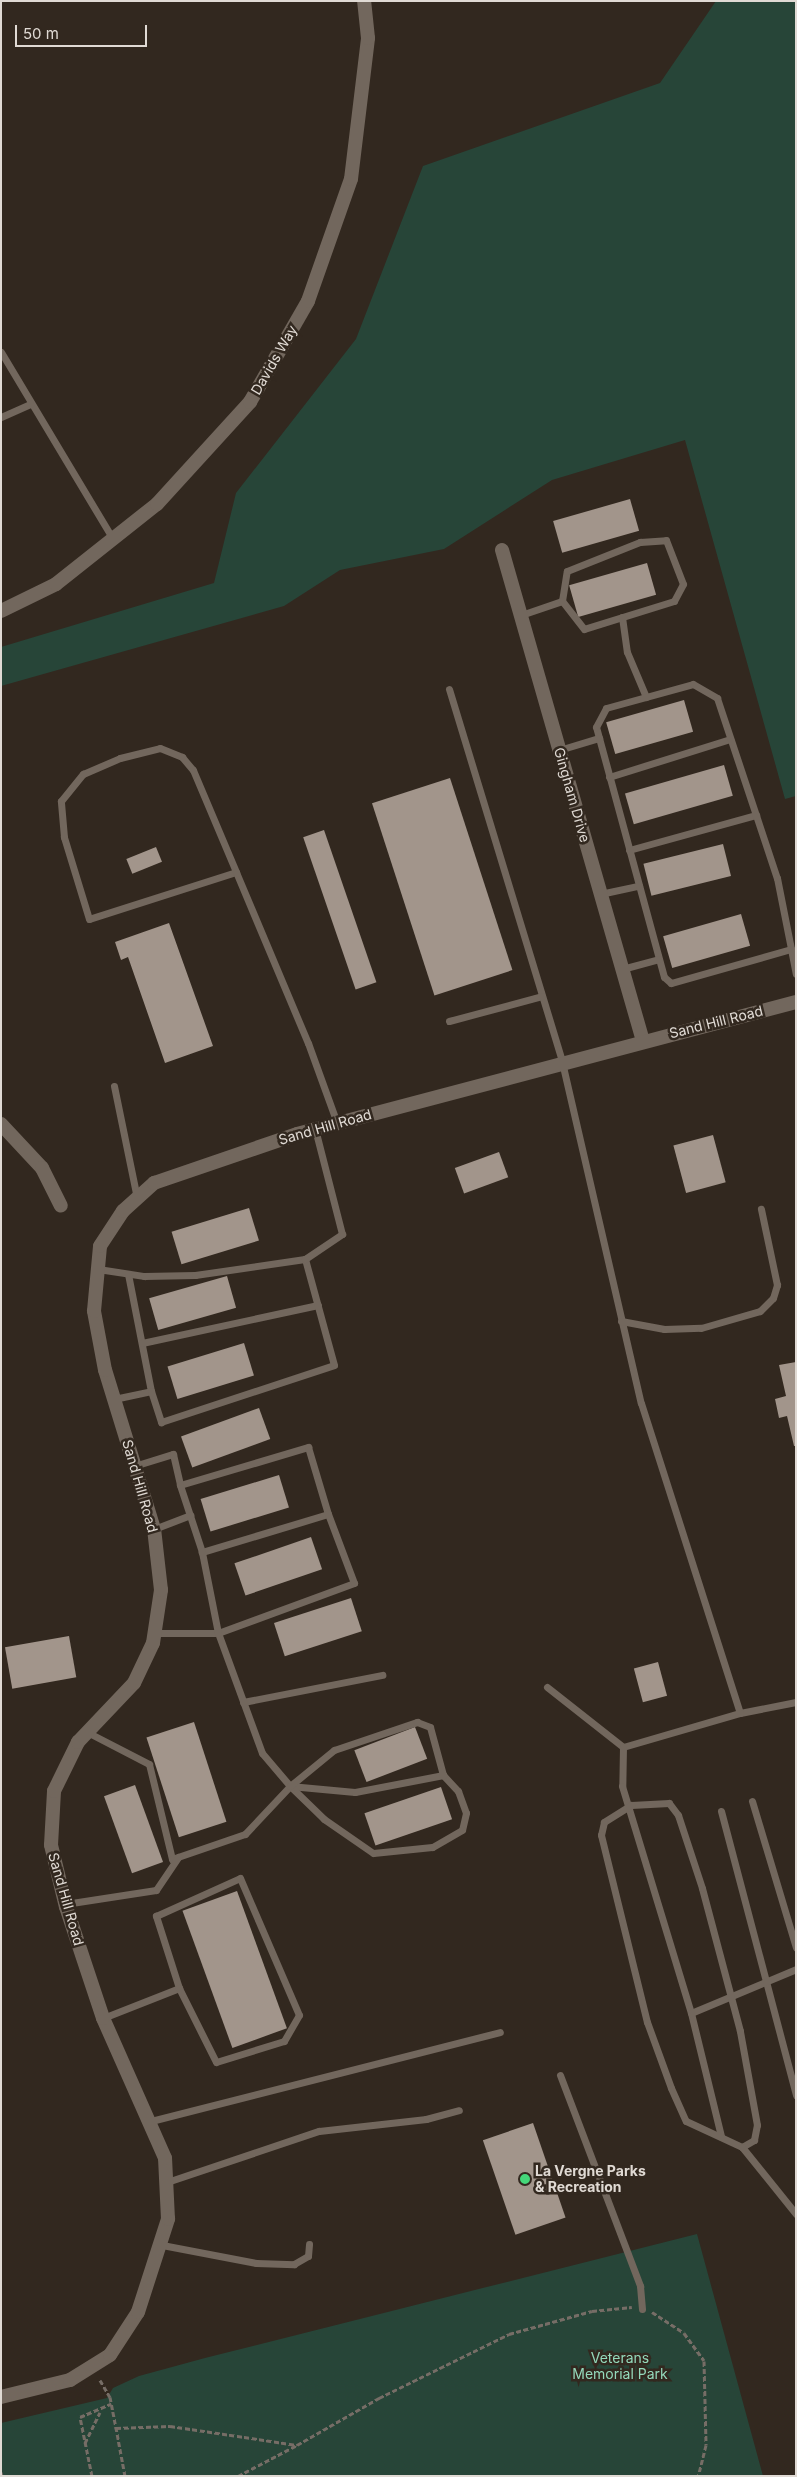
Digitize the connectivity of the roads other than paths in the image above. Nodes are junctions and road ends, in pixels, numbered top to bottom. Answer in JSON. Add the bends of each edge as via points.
{"nodes":[{"id":1,"x":364,"y":1,"type":"edge"},
{"id":2,"x":1,"y":352,"type":"edge"},
{"id":3,"x":30,"y":404,"type":"junction"},
{"id":4,"x":1,"y":417,"type":"edge"},
{"id":5,"x":113,"y":538,"type":"junction"},
{"id":6,"x":502,"y":550,"type":"dead end"},
{"id":7,"x":562,"y":601,"type":"junction"},
{"id":8,"x":1,"y":611,"type":"edge"},
{"id":9,"x":520,"y":615,"type":"junction"},
{"id":10,"x":622,"y":617,"type":"junction"},
{"id":11,"x":449,"y":689,"type":"dead end"},
{"id":12,"x":646,"y":697,"type":"junction"},
{"id":13,"x":599,"y":738,"type":"junction"},
{"id":14,"x":730,"y":739,"type":"junction"},
{"id":15,"x":559,"y":750,"type":"junction"},
{"id":16,"x":610,"y":777,"type":"junction"},
{"id":17,"x":756,"y":815,"type":"junction"},
{"id":18,"x":629,"y":850,"type":"junction"},
{"id":19,"x":236,"y":872,"type":"junction"},
{"id":20,"x":639,"y":886,"type":"junction"},
{"id":21,"x":600,"y":894,"type":"junction"},
{"id":22,"x":791,"y":949,"type":"junction"},
{"id":23,"x":659,"y":959,"type":"junction"},
{"id":24,"x":622,"y":969,"type":"junction"},
{"id":25,"x":796,"y":974,"type":"edge"},
{"id":26,"x":542,"y":996,"type":"junction"},
{"id":27,"x":796,"y":1002,"type":"edge"},
{"id":28,"x":449,"y":1021,"type":"dead end"},
{"id":29,"x":643,"y":1041,"type":"junction"},
{"id":30,"x":562,"y":1062,"type":"junction"},
{"id":31,"x":114,"y":1086,"type":"dead end"},
{"id":32,"x":337,"y":1123,"type":"junction"},
{"id":33,"x":1,"y":1124,"type":"edge"},
{"id":34,"x":315,"y":1129,"type":"junction"},
{"id":35,"x":137,"y":1199,"type":"junction"},
{"id":36,"x":61,"y":1206,"type":"dead end"},
{"id":37,"x":761,"y":1209,"type":"dead end"},
{"id":38,"x":305,"y":1259,"type":"junction"},
{"id":39,"x":98,"y":1269,"type":"junction"},
{"id":40,"x":128,"y":1274,"type":"junction"},
{"id":41,"x":318,"y":1305,"type":"junction"},
{"id":42,"x":621,"y":1321,"type":"junction"},
{"id":43,"x":142,"y":1343,"type":"junction"},
{"id":44,"x":151,"y":1391,"type":"junction"},
{"id":45,"x":114,"y":1399,"type":"junction"},
{"id":46,"x":134,"y":1466,"type":"junction"},
{"id":47,"x":180,"y":1485,"type":"junction"},
{"id":48,"x":328,"y":1514,"type":"junction"},
{"id":49,"x":190,"y":1515,"type":"junction"},
{"id":50,"x":154,"y":1529,"type":"junction"},
{"id":51,"x":202,"y":1552,"type":"junction"},
{"id":52,"x":154,"y":1632,"type":"junction"},
{"id":53,"x":218,"y":1633,"type":"junction"},
{"id":54,"x":382,"y":1675,"type":"dead end"},
{"id":55,"x":547,"y":1687,"type":"dead end"},
{"id":56,"x":243,"y":1702,"type":"junction"},
{"id":57,"x":796,"y":1702,"type":"edge"},
{"id":58,"x":740,"y":1713,"type":"junction"},
{"id":59,"x":87,"y":1732,"type":"junction"},
{"id":60,"x":623,"y":1747,"type":"junction"},
{"id":61,"x":443,"y":1775,"type":"junction"},
{"id":62,"x":290,"y":1786,"type":"junction"},
{"id":63,"x":752,"y":1801,"type":"dead end"},
{"id":64,"x":630,"y":1805,"type":"junction"},
{"id":65,"x":720,"y":1810,"type":"dead end"},
{"id":66,"x":178,"y":1857,"type":"junction"},
{"id":67,"x":65,"y":1904,"type":"junction"},
{"id":68,"x":796,"y":1948,"type":"edge"},
{"id":69,"x":796,"y":1968,"type":"edge"},
{"id":70,"x":767,"y":1982,"type":"junction"},
{"id":71,"x":178,"y":1988,"type":"junction"},
{"id":72,"x":731,"y":1999,"type":"junction"},
{"id":73,"x":691,"y":2012,"type":"junction"},
{"id":74,"x":103,"y":2018,"type":"junction"},
{"id":75,"x":500,"y":2032,"type":"dead end"},
{"id":76,"x":560,"y":2075,"type":"dead end"},
{"id":77,"x":796,"y":2095,"type":"edge"},
{"id":78,"x":459,"y":2110,"type":"dead end"},
{"id":79,"x":151,"y":2121,"type":"junction"},
{"id":80,"x":721,"y":2136,"type":"junction"},
{"id":81,"x":742,"y":2147,"type":"junction"},
{"id":82,"x":170,"y":2181,"type":"junction"},
{"id":83,"x":796,"y":2214,"type":"edge"},
{"id":84,"x":162,"y":2244,"type":"junction"},
{"id":85,"x":309,"y":2244,"type":"dead end"},
{"id":86,"x":642,"y":2309,"type":"road end"},
{"id":87,"x":1,"y":2397,"type":"edge"}],
"edges":[{"from":1,"to":5,"type":"street","name":"Davids Way","via":[[368,38],[351,179],[308,301],[250,402],[157,504]]},
{"from":2,"to":3,"type":"lane"},
{"from":3,"to":4,"type":"lane"},
{"from":3,"to":5,"type":"lane"},
{"from":5,"to":8,"type":"street","name":"Davids Way","via":[[56,584]]},
{"from":6,"to":9,"type":"street","name":"Gingham Drive"},
{"from":7,"to":9,"type":"lane"},
{"from":7,"to":10,"type":"lane","via":[[584,629]]},
{"from":7,"to":10,"type":"lane","via":[[567,571],[640,542],[666,540],[683,584],[674,601]]},
{"from":9,"to":15,"type":"street","name":"Gingham Drive"},
{"from":10,"to":12,"type":"lane","via":[[627,652]]},
{"from":11,"to":26,"type":"lane"},
{"from":12,"to":13,"type":"lane","via":[[606,708],[596,727]]},
{"from":12,"to":14,"type":"lane","via":[[693,684],[717,698]]},
{"from":13,"to":15,"type":"lane"},
{"from":13,"to":16,"type":"lane"},
{"from":14,"to":16,"type":"lane"},
{"from":14,"to":17,"type":"lane"},
{"from":15,"to":21,"type":"street","name":"Gingham Drive"},
{"from":16,"to":18,"type":"lane"},
{"from":17,"to":18,"type":"lane"},
{"from":17,"to":22,"type":"lane","via":[[777,878]]},
{"from":18,"to":20,"type":"lane"},
{"from":19,"to":19,"type":"lane","via":[[193,770],[182,757],[160,748],[120,758],[83,774],[60,801],[64,836],[90,919]]},
{"from":19,"to":32,"type":"lane"},
{"from":20,"to":21,"type":"lane"},
{"from":20,"to":23,"type":"lane"},
{"from":21,"to":24,"type":"street","name":"Gingham Drive"},
{"from":22,"to":23,"type":"lane","via":[[671,983],[664,977]]},
{"from":22,"to":25,"type":"lane"},
{"from":23,"to":24,"type":"lane"},
{"from":24,"to":29,"type":"street","name":"Gingham Drive"},
{"from":26,"to":28,"type":"lane"},
{"from":26,"to":30,"type":"lane"},
{"from":27,"to":29,"type":"street","name":"Sand Hill Road"},
{"from":29,"to":30,"type":"street","name":"Sand Hill Road"},
{"from":30,"to":32,"type":"street","name":"Sand Hill Road"},
{"from":30,"to":42,"type":"lane"},
{"from":31,"to":35,"type":"lane"},
{"from":32,"to":34,"type":"street","name":"Sand Hill Road"},
{"from":33,"to":36,"type":"street","via":[[42,1168]]},
{"from":34,"to":35,"type":"street","name":"Sand Hill Road","via":[[154,1182]]},
{"from":34,"to":38,"type":"lane","via":[[342,1234]]},
{"from":35,"to":39,"type":"street","name":"Sand Hill Road","via":[[100,1246]]},
{"from":37,"to":42,"type":"lane","via":[[777,1285],[773,1298],[760,1311],[701,1328],[664,1329]]},
{"from":38,"to":40,"type":"lane","via":[[195,1275]]},
{"from":38,"to":41,"type":"lane"},
{"from":39,"to":40,"type":"lane"},
{"from":39,"to":45,"type":"street","name":"Sand Hill Road","via":[[94,1311]]},
{"from":40,"to":43,"type":"lane"},
{"from":41,"to":43,"type":"lane"},
{"from":41,"to":44,"type":"lane","via":[[334,1365],[161,1422]]},
{"from":42,"to":58,"type":"lane","via":[[641,1403]]},
{"from":43,"to":44,"type":"lane"},
{"from":44,"to":45,"type":"lane"},
{"from":45,"to":46,"type":"street","name":"Sand Hill Road"},
{"from":46,"to":47,"type":"lane","via":[[172,1454]]},
{"from":46,"to":50,"type":"street","name":"Sand Hill Road"},
{"from":47,"to":48,"type":"lane","via":[[308,1447]]},
{"from":47,"to":49,"type":"lane"},
{"from":48,"to":51,"type":"lane"},
{"from":48,"to":53,"type":"lane","via":[[354,1583]]},
{"from":49,"to":50,"type":"lane"},
{"from":49,"to":51,"type":"lane"},
{"from":50,"to":52,"type":"street","name":"Sand Hill Road","via":[[160,1590]]},
{"from":51,"to":53,"type":"lane"},
{"from":52,"to":53,"type":"lane"},
{"from":52,"to":59,"type":"street","name":"Sand Hill Road","via":[[134,1683]]},
{"from":53,"to":56,"type":"lane"},
{"from":54,"to":56,"type":"lane"},
{"from":55,"to":60,"type":"lane"},
{"from":56,"to":62,"type":"lane","via":[[262,1753]]},
{"from":57,"to":58,"type":"lane"},
{"from":58,"to":60,"type":"lane"},
{"from":59,"to":66,"type":"lane","via":[[150,1764],[172,1858]]},
{"from":59,"to":67,"type":"street","name":"Sand Hill Road","via":[[54,1791],[51,1845]]},
{"from":60,"to":64,"type":"lane","via":[[622,1786]]},
{"from":61,"to":62,"type":"lane","via":[[355,1792]]},
{"from":61,"to":62,"type":"lane","via":[[430,1727],[417,1722],[334,1750]]},
{"from":61,"to":62,"type":"lane","via":[[458,1791],[466,1812],[462,1830],[432,1847],[373,1853],[324,1819]]},
{"from":62,"to":66,"type":"lane","via":[[245,1834]]},
{"from":63,"to":68,"type":"lane"},
{"from":64,"to":72,"type":"lane","via":[[658,1801],[669,1803],[678,1815]]},
{"from":64,"to":73,"type":"lane"},
{"from":64,"to":80,"type":"lane","via":[[604,1822],[601,1835],[647,2022],[686,2120]]},
{"from":65,"to":70,"type":"lane"},
{"from":66,"to":67,"type":"lane","via":[[156,1890]]},
{"from":67,"to":74,"type":"street","name":"Sand Hill Road"},
{"from":69,"to":70,"type":"lane"},
{"from":70,"to":72,"type":"lane"},
{"from":70,"to":77,"type":"lane"},
{"from":71,"to":71,"type":"lane","via":[[156,1916],[240,1878],[299,2015],[284,2041],[216,2062]]},
{"from":71,"to":74,"type":"lane"},
{"from":72,"to":73,"type":"lane"},
{"from":72,"to":81,"type":"lane","via":[[757,2125],[754,2140]]},
{"from":73,"to":80,"type":"lane"},
{"from":74,"to":79,"type":"street","name":"Sand Hill Road"},
{"from":75,"to":79,"type":"lane"},
{"from":76,"to":86,"type":"lane","via":[[640,2286]]},
{"from":78,"to":82,"type":"lane","via":[[426,2119],[319,2131]]},
{"from":79,"to":82,"type":"street","name":"Sand Hill Road"},
{"from":80,"to":81,"type":"lane"},
{"from":81,"to":83,"type":"lane"},
{"from":82,"to":84,"type":"street","name":"Sand Hill Road"},
{"from":84,"to":85,"type":"lane","via":[[256,2263],[294,2264],[308,2256]]},
{"from":84,"to":87,"type":"street","name":"Sand Hill Road","via":[[138,2312],[110,2355],[92,2370]]}]}
